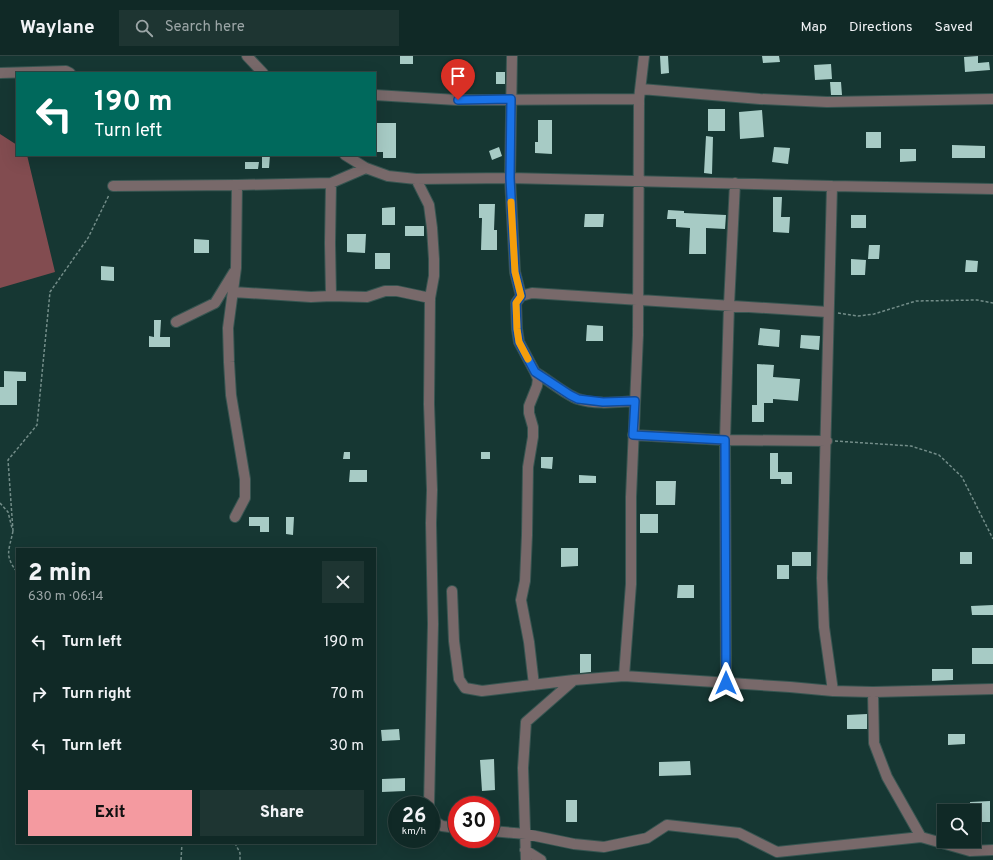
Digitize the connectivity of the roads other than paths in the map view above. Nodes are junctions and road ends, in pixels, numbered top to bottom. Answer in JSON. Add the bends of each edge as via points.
{"nodes":[{"id":1,"x":247,"y":56,"type":"edge"},
{"id":2,"x":512,"y":56,"type":"edge"},
{"id":3,"x":644,"y":56,"type":"edge"},
{"id":4,"x":33,"y":72,"type":"edge"},
{"id":5,"x":68,"y":72,"type":"edge"},
{"id":6,"x":262,"y":72,"type":"edge"},
{"id":7,"x":0,"y":73,"type":"edge"},
{"id":8,"x":16,"y":73,"type":"edge"},
{"id":9,"x":640,"y":94,"type":"junction"},
{"id":10,"x":376,"y":95,"type":"edge"},
{"id":11,"x":511,"y":99,"type":"junction"},
{"id":12,"x":993,"y":99,"type":"edge"},
{"id":13,"x":347,"y":156,"type":"edge"},
{"id":14,"x":366,"y":168,"type":"junction"},
{"id":15,"x":510,"y":178,"type":"junction"},
{"id":16,"x":416,"y":179,"type":"junction"},
{"id":17,"x":639,"y":181,"type":"junction"},
{"id":18,"x":330,"y":183,"type":"junction"},
{"id":19,"x":735,"y":183,"type":"junction"},
{"id":20,"x":237,"y":185,"type":"junction"},
{"id":21,"x":113,"y":186,"type":"road end"},
{"id":22,"x":832,"y":186,"type":"junction"},
{"id":23,"x":993,"y":188,"type":"edge"},
{"id":24,"x":236,"y":268,"type":"junction"},
{"id":25,"x":233,"y":292,"type":"junction"},
{"id":26,"x":331,"y":296,"type":"junction"},
{"id":27,"x":521,"y":296,"type":"junction"},
{"id":28,"x":430,"y":298,"type":"junction"},
{"id":29,"x":638,"y":299,"type":"junction"},
{"id":30,"x":729,"y":305,"type":"junction"},
{"id":31,"x":828,"y":312,"type":"junction"},
{"id":32,"x":176,"y":322,"type":"dead end"},
{"id":33,"x":535,"y":372,"type":"junction"},
{"id":34,"x":635,"y":401,"type":"junction"},
{"id":35,"x":633,"y":435,"type":"junction"},
{"id":36,"x":725,"y":440,"type":"junction"},
{"id":37,"x":827,"y":441,"type":"junction"},
{"id":38,"x":235,"y":517,"type":"dead end"},
{"id":39,"x":452,"y":591,"type":"dead end"},
{"id":40,"x":624,"y":676,"type":"junction"},
{"id":41,"x":574,"y":680,"type":"junction"},
{"id":42,"x":726,"y":683,"type":"junction"},
{"id":43,"x":534,"y":685,"type":"junction"},
{"id":44,"x":993,"y":689,"type":"edge"},
{"id":45,"x":833,"y":691,"type":"junction"},
{"id":46,"x":874,"y":692,"type":"junction"},
{"id":47,"x":429,"y":796,"type":"edge"},
{"id":48,"x":500,"y":832,"type":"edge"},
{"id":49,"x":526,"y":834,"type":"junction"},
{"id":50,"x":921,"y":836,"type":"junction"},
{"id":51,"x":993,"y":850,"type":"edge"},
{"id":52,"x":526,"y":855,"type":"edge"},
{"id":53,"x":541,"y":860,"type":"edge"}],
"edges":[{"from":1,"to":6,"type":"street"},
{"from":2,"to":11,"type":"street"},
{"from":3,"to":9,"type":"street"},
{"from":4,"to":5,"type":"street"},
{"from":7,"to":8,"type":"street"},
{"from":9,"to":11,"type":"street"},
{"from":9,"to":12,"type":"street","via":[[827,102]]},
{"from":9,"to":17,"type":"street"},
{"from":10,"to":11,"type":"street","via":[[458,100]]},
{"from":11,"to":15,"type":"street"},
{"from":13,"to":14,"type":"street"},
{"from":14,"to":16,"type":"street","via":[[388,176]]},
{"from":14,"to":18,"type":"street"},
{"from":15,"to":16,"type":"street"},
{"from":15,"to":17,"type":"street"},
{"from":15,"to":27,"type":"street","via":[[515,272]]},
{"from":16,"to":28,"type":"street","via":[[429,205],[432,228],[434,276]]},
{"from":17,"to":19,"type":"street"},
{"from":17,"to":29,"type":"street"},
{"from":18,"to":20,"type":"street"},
{"from":18,"to":26,"type":"street"},
{"from":19,"to":22,"type":"street"},
{"from":19,"to":30,"type":"street"},
{"from":20,"to":21,"type":"street"},
{"from":20,"to":24,"type":"street"},
{"from":22,"to":23,"type":"street"},
{"from":22,"to":31,"type":"street"},
{"from":24,"to":25,"type":"street"},
{"from":24,"to":32,"type":"street","via":[[215,303]]},
{"from":25,"to":26,"type":"street"},
{"from":25,"to":38,"type":"street","via":[[228,328],[231,395],[245,479],[245,498]]},
{"from":26,"to":28,"type":"street","via":[[367,297],[385,291],[397,291]]},
{"from":27,"to":29,"type":"street","via":[[532,293]]},
{"from":27,"to":33,"type":"street","via":[[516,303],[519,342]]},
{"from":28,"to":47,"type":"street","via":[[433,624]]},
{"from":29,"to":30,"type":"street"},
{"from":29,"to":34,"type":"street"},
{"from":30,"to":31,"type":"street"},
{"from":30,"to":36,"type":"street"},
{"from":31,"to":37,"type":"street"},
{"from":33,"to":34,"type":"street","via":[[578,399],[603,402]]},
{"from":33,"to":43,"type":"street","via":[[537,386],[529,406],[533,437],[528,467],[527,542],[521,600]]},
{"from":34,"to":35,"type":"street"},
{"from":35,"to":36,"type":"street"},
{"from":35,"to":40,"type":"street","via":[[631,584]]},
{"from":36,"to":37,"type":"street"},
{"from":36,"to":42,"type":"street"},
{"from":37,"to":45,"type":"street","via":[[822,578],[824,627]]},
{"from":39,"to":43,"type":"street","via":[[459,679],[465,688],[482,691]]},
{"from":40,"to":41,"type":"street"},
{"from":40,"to":42,"type":"street"},
{"from":41,"to":43,"type":"street"},
{"from":41,"to":49,"type":"street","via":[[526,722],[523,768]]},
{"from":42,"to":45,"type":"street"},
{"from":44,"to":46,"type":"street"},
{"from":45,"to":46,"type":"street"},
{"from":46,"to":50,"type":"street","via":[[874,743],[887,777]]},
{"from":48,"to":49,"type":"street"},
{"from":49,"to":50,"type":"street","via":[[604,847],[647,838],[668,825],[738,833],[777,852]]},
{"from":49,"to":52,"type":"street"},
{"from":50,"to":51,"type":"street","via":[[970,851]]},
{"from":52,"to":53,"type":"street"}]}
